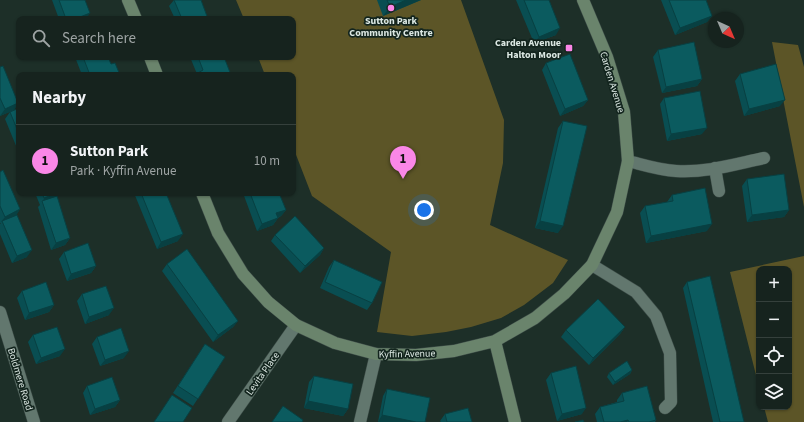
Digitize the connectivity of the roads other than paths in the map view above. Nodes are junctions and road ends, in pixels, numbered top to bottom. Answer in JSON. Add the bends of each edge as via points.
{"nodes":[{"id":1,"x":128,"y":0,"type":"edge"},
{"id":2,"x":583,"y":0,"type":"edge"},
{"id":3,"x":135,"y":16,"type":"edge"},
{"id":4,"x":151,"y":60,"type":"edge"},
{"id":5,"x":156,"y":72,"type":"edge"},
{"id":6,"x":764,"y":158,"type":"dead end"},
{"id":7,"x":628,"y":161,"type":"junction"},
{"id":8,"x":715,"y":168,"type":"junction"},
{"id":9,"x":719,"y":191,"type":"dead end"},
{"id":10,"x":203,"y":196,"type":"edge"},
{"id":11,"x":592,"y":265,"type":"junction"},
{"id":12,"x":0,"y":312,"type":"edge"},
{"id":13,"x":296,"y":325,"type":"junction"},
{"id":14,"x":495,"y":341,"type":"junction"},
{"id":15,"x":376,"y":354,"type":"junction"},
{"id":16,"x":665,"y":408,"type":"dead end"},
{"id":17,"x":34,"y":422,"type":"edge"},
{"id":18,"x":228,"y":422,"type":"edge"},
{"id":19,"x":360,"y":422,"type":"edge"},
{"id":20,"x":516,"y":422,"type":"edge"}],
"edges":[{"from":1,"to":3,"type":"street"},
{"from":2,"to":7,"type":"street","name":"Carden Avenue","via":[[606,57],[624,112]]},
{"from":4,"to":5,"type":"street"},
{"from":6,"to":8,"type":"street"},
{"from":7,"to":8,"type":"street","via":[[677,171]]},
{"from":7,"to":11,"type":"street","name":"Carden Avenue","via":[[617,212]]},
{"from":8,"to":9,"type":"street"},
{"from":10,"to":13,"type":"street","name":"Kyffin Avenue","via":[[218,233],[243,274],[268,302]]},
{"from":11,"to":14,"type":"street","name":"Carden Avenue","via":[[564,294],[535,318]]},
{"from":11,"to":16,"type":"street","via":[[636,292],[656,316],[670,353],[671,402]]},
{"from":12,"to":17,"type":"street","name":"Boldmere Road"},
{"from":13,"to":15,"type":"street","name":"Kyffin Avenue","via":[[335,343]]},
{"from":13,"to":18,"type":"street","name":"Levita Place"},
{"from":14,"to":15,"type":"street","name":"Kyffin Avenue","via":[[454,351],[416,355]]},
{"from":14,"to":20,"type":"street"},
{"from":15,"to":19,"type":"street"}]}
